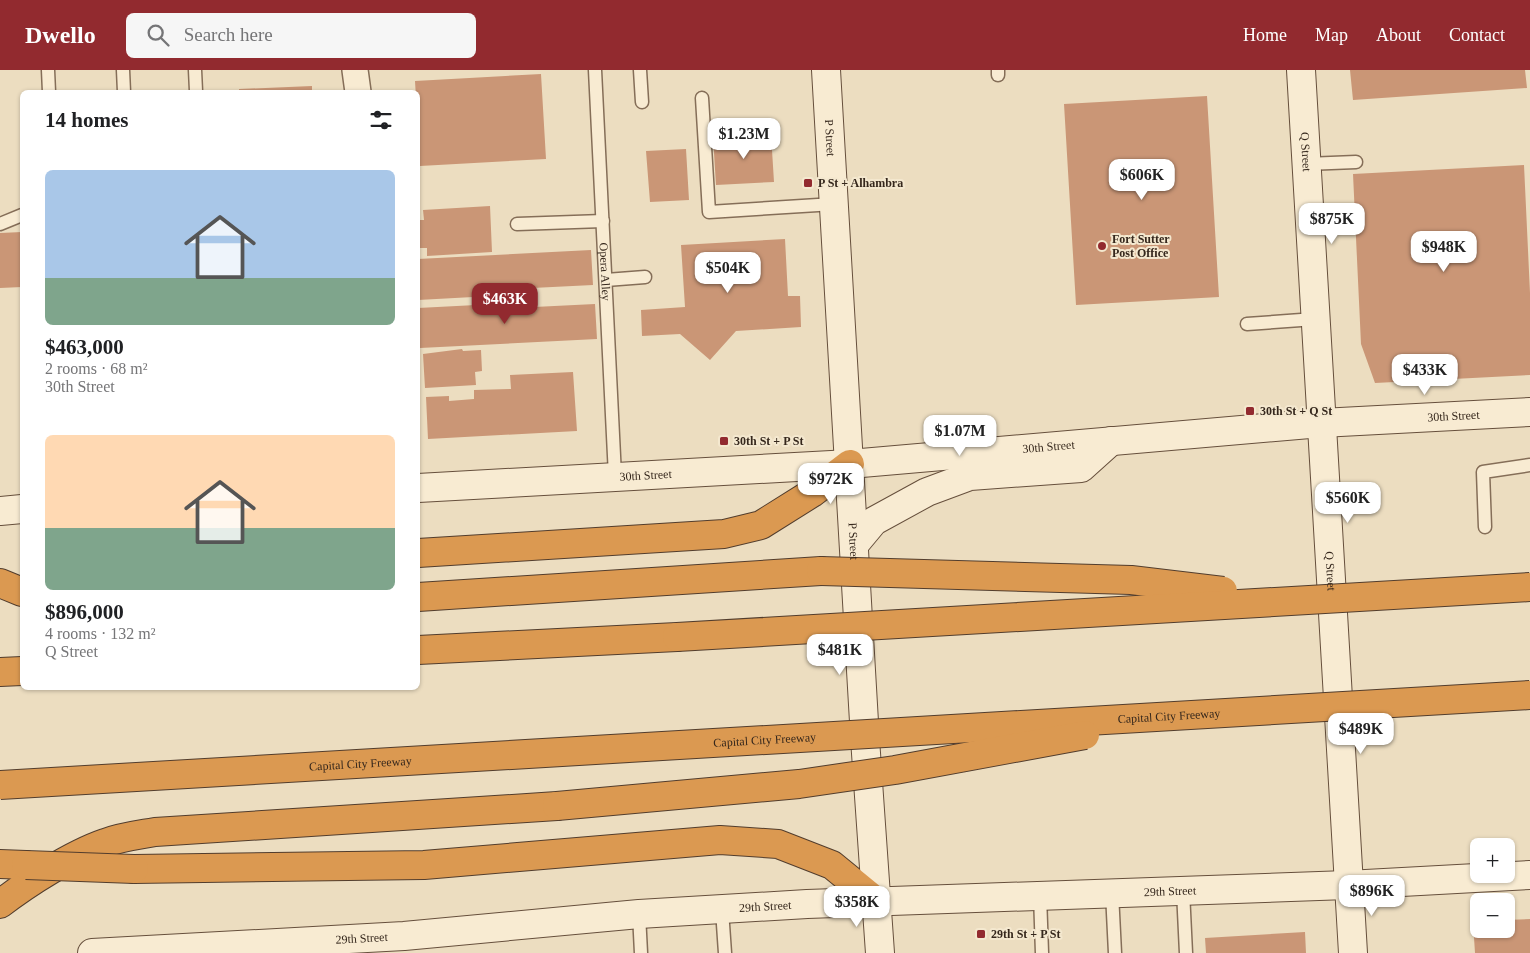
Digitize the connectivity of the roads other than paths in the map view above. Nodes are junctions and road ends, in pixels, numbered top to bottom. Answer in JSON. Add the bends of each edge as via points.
{"nodes":[{"id":1,"x":48,"y":70,"type":"edge"},
{"id":2,"x":122,"y":70,"type":"edge"},
{"id":3,"x":195,"y":70,"type":"edge"},
{"id":4,"x":355,"y":70,"type":"edge"},
{"id":5,"x":595,"y":70,"type":"edge"},
{"id":6,"x":640,"y":70,"type":"edge"},
{"id":7,"x":826,"y":70,"type":"edge"},
{"id":8,"x":1301,"y":70,"type":"edge"},
{"id":9,"x":49,"y":90,"type":"edge"},
{"id":10,"x":124,"y":90,"type":"edge"},
{"id":11,"x":196,"y":90,"type":"edge"},
{"id":12,"x":358,"y":90,"type":"edge"},
{"id":13,"x":702,"y":98,"type":"dead end"},
{"id":14,"x":642,"y":102,"type":"dead end"},
{"id":15,"x":1356,"y":162,"type":"dead end"},
{"id":16,"x":1306,"y":164,"type":"junction"},
{"id":17,"x":834,"y":204,"type":"junction"},
{"id":18,"x":20,"y":216,"type":"edge"},
{"id":19,"x":603,"y":221,"type":"junction"},
{"id":20,"x":0,"y":224,"type":"edge"},
{"id":21,"x":517,"y":224,"type":"dead end"},
{"id":22,"x":645,"y":277,"type":"dead end"},
{"id":23,"x":606,"y":280,"type":"junction"},
{"id":24,"x":1315,"y":319,"type":"junction"},
{"id":25,"x":1246,"y":324,"type":"dead end"},
{"id":26,"x":1530,"y":412,"type":"edge"},
{"id":27,"x":1321,"y":423,"type":"junction"},
{"id":28,"x":1111,"y":441,"type":"junction"},
{"id":29,"x":850,"y":464,"type":"junction"},
{"id":30,"x":1530,"y":465,"type":"edge"},
{"id":31,"x":615,"y":476,"type":"junction"},
{"id":32,"x":420,"y":488,"type":"edge"},
{"id":33,"x":20,"y":509,"type":"edge"},
{"id":34,"x":0,"y":511,"type":"edge"},
{"id":35,"x":1485,"y":526,"type":"dead end"},
{"id":36,"x":854,"y":544,"type":"junction"},
{"id":37,"x":420,"y":553,"type":"edge"},
{"id":38,"x":0,"y":583,"type":"edge"},
{"id":39,"x":1530,"y":587,"type":"edge"},
{"id":40,"x":20,"y":591,"type":"edge"},
{"id":41,"x":20,"y":592,"type":"edge"},
{"id":42,"x":0,"y":596,"type":"edge"},
{"id":43,"x":420,"y":597,"type":"edge"},
{"id":44,"x":1292,"y":599,"type":"junction"},
{"id":45,"x":420,"y":650,"type":"edge"},
{"id":46,"x":20,"y":671,"type":"edge"},
{"id":47,"x":0,"y":672,"type":"edge"},
{"id":48,"x":1530,"y":695,"type":"edge"},
{"id":49,"x":1204,"y":714,"type":"junction"},
{"id":50,"x":0,"y":785,"type":"edge"},
{"id":51,"x":0,"y":864,"type":"edge"},
{"id":52,"x":1530,"y":875,"type":"edge"},
{"id":53,"x":1348,"y":885,"type":"junction"},
{"id":54,"x":1183,"y":890,"type":"junction"},
{"id":55,"x":1112,"y":893,"type":"junction"},
{"id":56,"x":1040,"y":895,"type":"junction"},
{"id":57,"x":876,"y":901,"type":"junction"},
{"id":58,"x":0,"y":904,"type":"edge"},
{"id":59,"x":722,"y":910,"type":"junction"},
{"id":60,"x":639,"y":914,"type":"junction"},
{"id":61,"x":404,"y":944,"type":"edge"},
{"id":62,"x":261,"y":948,"type":"edge"},
{"id":63,"x":169,"y":951,"type":"edge"},
{"id":64,"x":92,"y":953,"type":"edge"},
{"id":65,"x":641,"y":953,"type":"edge"},
{"id":66,"x":725,"y":953,"type":"edge"},
{"id":67,"x":880,"y":953,"type":"edge"},
{"id":68,"x":1042,"y":953,"type":"edge"},
{"id":69,"x":1115,"y":953,"type":"edge"},
{"id":70,"x":1186,"y":953,"type":"edge"},
{"id":71,"x":1353,"y":953,"type":"edge"}],
"edges":[{"from":1,"to":9,"type":"lane"},
{"from":2,"to":10,"type":"lane"},
{"from":3,"to":11,"type":"lane"},
{"from":4,"to":12,"type":"street"},
{"from":5,"to":19,"type":"lane","name":"Opera Alley"},
{"from":6,"to":14,"type":"lane"},
{"from":7,"to":17,"type":"main road","name":"P Street"},
{"from":8,"to":16,"type":"main road","name":"Q Street"},
{"from":13,"to":17,"type":"lane","via":[[709,212]]},
{"from":15,"to":16,"type":"lane"},
{"from":16,"to":24,"type":"main road","name":"Q Street"},
{"from":17,"to":29,"type":"main road","name":"P Street"},
{"from":18,"to":20,"type":"lane"},
{"from":19,"to":21,"type":"lane"},
{"from":19,"to":23,"type":"lane","name":"Opera Alley"},
{"from":22,"to":23,"type":"lane"},
{"from":23,"to":31,"type":"lane","name":"Opera Alley"},
{"from":24,"to":25,"type":"lane"},
{"from":24,"to":27,"type":"main road","name":"Q Street"},
{"from":26,"to":27,"type":"main road","name":"30th Street"},
{"from":27,"to":28,"type":"main road","name":"30th Street"},
{"from":27,"to":53,"type":"main road","name":"Q Street"},
{"from":28,"to":29,"type":"main road","name":"30th Street"},
{"from":28,"to":36,"type":"main road","via":[[1081,468],[970,476],[927,492],[874,521]]},
{"from":29,"to":31,"type":"main road","name":"30th Street"},
{"from":29,"to":36,"type":"main road","name":"P Street"},
{"from":29,"to":37,"type":"highway","via":[[761,525],[724,534]]},
{"from":30,"to":35,"type":"lane","via":[[1483,472]]},
{"from":31,"to":32,"type":"main road","name":"30th Street"},
{"from":33,"to":34,"type":"main road"},
{"from":36,"to":57,"type":"main road","name":"P Street"},
{"from":38,"to":40,"type":"highway"},
{"from":39,"to":44,"type":"highway","bridge":true},
{"from":41,"to":42,"type":"highway"},
{"from":43,"to":44,"type":"highway","bridge":true,"via":[[821,571],[1131,580]]},
{"from":44,"to":45,"type":"highway","bridge":true},
{"from":46,"to":47,"type":"highway"},
{"from":48,"to":49,"type":"highway","name":"Capital City Freeway","bridge":true},
{"from":49,"to":50,"type":"highway","name":"Capital City Freeway","bridge":true},
{"from":49,"to":58,"type":"highway","bridge":true,"via":[[895,770],[799,784],[557,806],[154,832],[104,843],[88,850],[21,888]]},
{"from":51,"to":57,"type":"highway","bridge":true,"via":[[134,869],[424,865],[720,840],[778,844],[832,865]]},
{"from":52,"to":53,"type":"main road","name":"29th Street"},
{"from":53,"to":54,"type":"main road","name":"29th Street"},
{"from":53,"to":71,"type":"main road","name":"Q Street"},
{"from":54,"to":55,"type":"main road","name":"29th Street"},
{"from":54,"to":70,"type":"lane"},
{"from":55,"to":56,"type":"main road","name":"29th Street"},
{"from":55,"to":69,"type":"lane"},
{"from":56,"to":57,"type":"main road","name":"29th Street"},
{"from":56,"to":68,"type":"lane"},
{"from":57,"to":59,"type":"main road","name":"29th Street"},
{"from":57,"to":67,"type":"main road","name":"P Street"},
{"from":59,"to":60,"type":"main road","name":"29th Street"},
{"from":59,"to":66,"type":"lane"},
{"from":60,"to":61,"type":"main road","name":"29th Street"},
{"from":60,"to":65,"type":"lane"},
{"from":61,"to":62,"type":"main road","name":"29th Street"},
{"from":62,"to":63,"type":"main road","name":"29th Street"},
{"from":63,"to":64,"type":"main road","name":"29th Street"}]}
